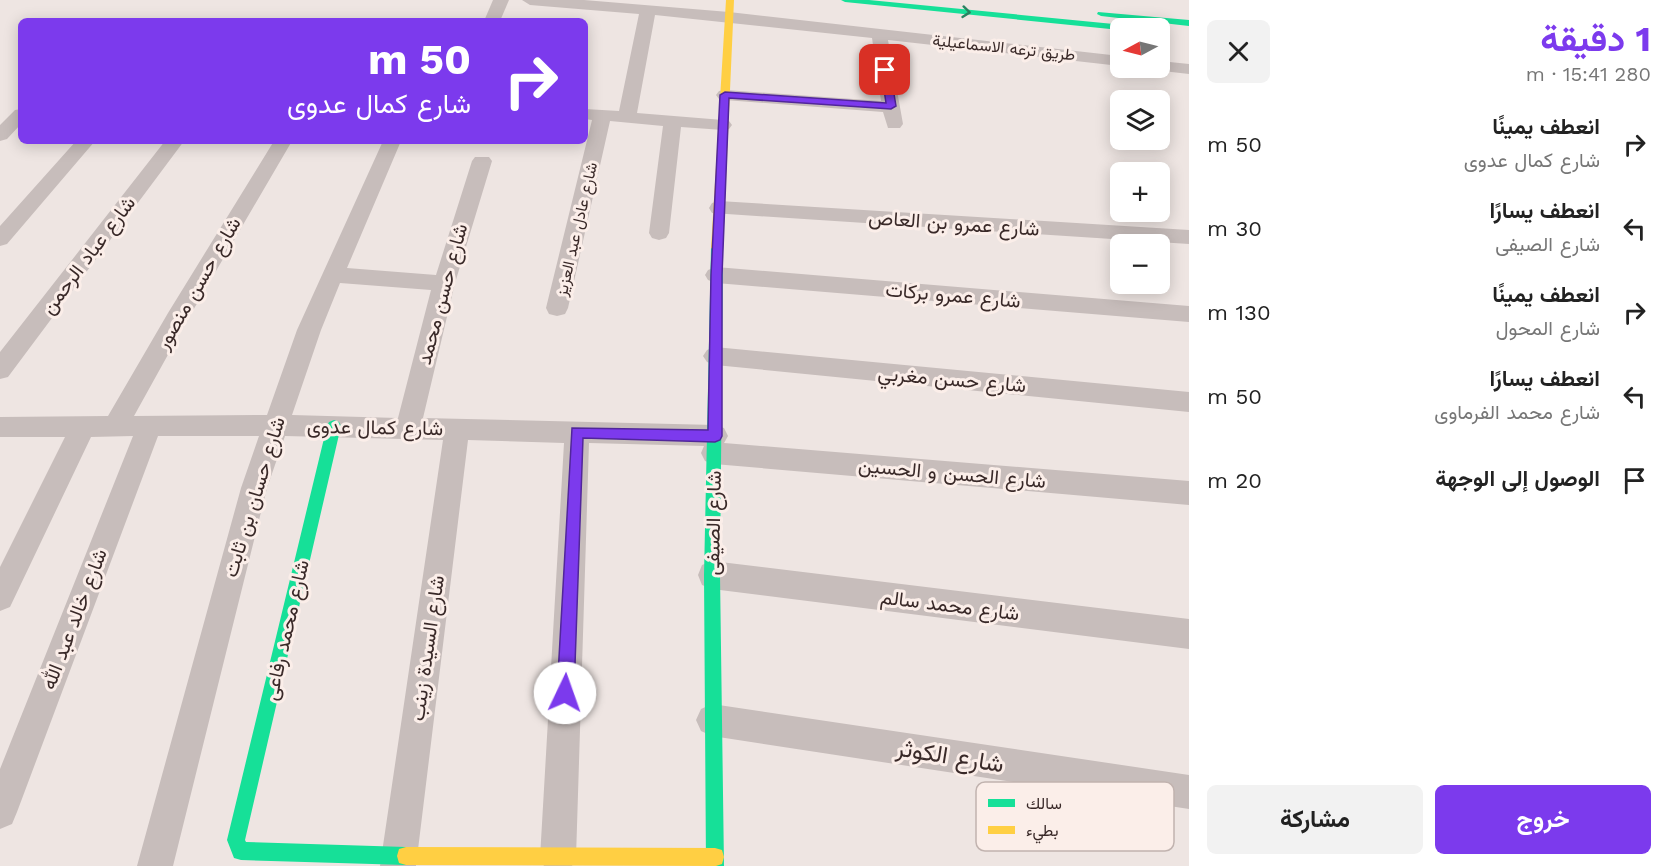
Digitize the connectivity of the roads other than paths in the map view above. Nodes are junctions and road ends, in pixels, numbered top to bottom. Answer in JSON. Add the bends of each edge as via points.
{"nodes":[{"id":1,"x":501,"y":0,"type":"edge"},
{"id":2,"x":530,"y":0,"type":"edge"},
{"id":3,"x":845,"y":0,"type":"edge"},
{"id":4,"x":960,"y":0,"type":"edge"},
{"id":5,"x":576,"y":4,"type":"junction"},
{"id":6,"x":730,"y":8,"type":"edge"},
{"id":7,"x":648,"y":10,"type":"junction"},
{"id":8,"x":999,"y":16,"type":"junction"},
{"id":9,"x":493,"y":18,"type":"edge"},
{"id":10,"x":571,"y":18,"type":"edge"},
{"id":11,"x":1189,"y":23,"type":"edge"},
{"id":12,"x":1110,"y":27,"type":"edge"},
{"id":13,"x":879,"y":33,"type":"junction"},
{"id":14,"x":1170,"y":33,"type":"edge"},
{"id":15,"x":1189,"y":35,"type":"edge"},
{"id":16,"x":1006,"y":47,"type":"junction"},
{"id":17,"x":1110,"y":60,"type":"edge"},
{"id":18,"x":1170,"y":67,"type":"edge"},
{"id":19,"x":1189,"y":69,"type":"edge"},
{"id":20,"x":725,"y":95,"type":"junction"},
{"id":21,"x":594,"y":114,"type":"edge"},
{"id":22,"x":18,"y":117,"type":"edge"},
{"id":23,"x":627,"y":117,"type":"junction"},
{"id":24,"x":673,"y":120,"type":"junction"},
{"id":25,"x":723,"y":124,"type":"junction"},
{"id":26,"x":0,"y":135,"type":"edge"},
{"id":27,"x":83,"y":144,"type":"edge"},
{"id":28,"x":173,"y":144,"type":"edge"},
{"id":29,"x":282,"y":144,"type":"edge"},
{"id":30,"x":391,"y":144,"type":"edge"},
{"id":31,"x":482,"y":161,"type":"dead end"},
{"id":32,"x":719,"y":208,"type":"junction"},
{"id":33,"x":659,"y":233,"type":"dead end"},
{"id":34,"x":1189,"y":237,"type":"edge"},
{"id":35,"x":0,"y":239,"type":"edge"},
{"id":36,"x":332,"y":275,"type":"junction"},
{"id":37,"x":716,"y":275,"type":"junction"},
{"id":38,"x":444,"y":283,"type":"junction"},
{"id":39,"x":557,"y":309,"type":"dead end"},
{"id":40,"x":1189,"y":315,"type":"edge"},
{"id":41,"x":715,"y":356,"type":"junction"},
{"id":42,"x":0,"y":370,"type":"edge"},
{"id":43,"x":1189,"y":402,"type":"edge"},
{"id":44,"x":275,"y":425,"type":"junction"},
{"id":45,"x":334,"y":426,"type":"junction"},
{"id":46,"x":83,"y":427,"type":"junction"},
{"id":47,"x":115,"y":427,"type":"junction"},
{"id":48,"x":148,"y":427,"type":"junction"},
{"id":49,"x":0,"y":428,"type":"edge"},
{"id":50,"x":408,"y":428,"type":"junction"},
{"id":51,"x":457,"y":429,"type":"junction"},
{"id":52,"x":577,"y":432,"type":"junction"},
{"id":53,"x":715,"y":445,"type":"junction"},
{"id":54,"x":1189,"y":493,"type":"edge"},
{"id":55,"x":712,"y":575,"type":"junction"},
{"id":56,"x":0,"y":597,"type":"edge"},
{"id":57,"x":1189,"y":634,"type":"edge"},
{"id":58,"x":712,"y":720,"type":"junction"},
{"id":59,"x":1123,"y":782,"type":"edge"},
{"id":60,"x":1174,"y":790,"type":"edge"},
{"id":61,"x":1189,"y":792,"type":"edge"},
{"id":62,"x":0,"y":812,"type":"edge"},
{"id":63,"x":558,"y":858,"type":"junction"},
{"id":64,"x":399,"y":861,"type":"edge"},
{"id":65,"x":715,"y":862,"type":"edge"},
{"id":66,"x":155,"y":866,"type":"edge"}],
"edges":[{"from":1,"to":9,"type":"street"},
{"from":2,"to":5,"type":"street","name":"طريق ترعه الاسماعيلية"},
{"from":3,"to":8,"type":"street","one_way":true},
{"from":4,"to":11,"type":"street"},
{"from":5,"to":7,"type":"street","name":"طريق ترعه الاسماعيلية"},
{"from":5,"to":10,"type":"street"},
{"from":6,"to":7,"type":"street","name":"طريق ترعه الاسماعيلية"},
{"from":6,"to":13,"type":"street","name":"طريق ترعه الاسماعيلية"},
{"from":6,"to":20,"type":"street","name":"شارع الصيفى"},
{"from":7,"to":23,"type":"street"},
{"from":8,"to":12,"type":"street"},
{"from":8,"to":16,"type":"street"},
{"from":13,"to":16,"type":"street","name":"طريق ترعه الاسماعيلية"},
{"from":13,"to":20,"type":"street","via":[[893,115]]},
{"from":14,"to":15,"type":"street"},
{"from":16,"to":17,"type":"street","name":"طريق ترعه الاسماعيلية"},
{"from":18,"to":19,"type":"street"},
{"from":20,"to":25,"type":"street","name":"شارع الصيفى"},
{"from":21,"to":23,"type":"street"},
{"from":21,"to":39,"type":"street","name":"شارع عادل عبد العزيز"},
{"from":22,"to":26,"type":"street"},
{"from":23,"to":24,"type":"street"},
{"from":24,"to":25,"type":"street"},
{"from":24,"to":33,"type":"street"},
{"from":25,"to":32,"type":"street","name":"شارع الصيفى"},
{"from":27,"to":35,"type":"street"},
{"from":28,"to":42,"type":"street","name":"شارع عباد الرحمن"},
{"from":29,"to":47,"type":"street","name":"شارع حسن منصور","via":[[187,299]]},
{"from":30,"to":36,"type":"street","name":"شارع حسان بن ثابت"},
{"from":31,"to":38,"type":"street","name":"شارع حسن محمد"},
{"from":32,"to":34,"type":"street","name":"شارع عمرو بن العاص"},
{"from":32,"to":37,"type":"street","name":"شارع الصيفى"},
{"from":36,"to":38,"type":"street"},
{"from":36,"to":44,"type":"street","name":"شارع حسان بن ثابت"},
{"from":37,"to":40,"type":"street","name":"شارع عمرو بركات"},
{"from":37,"to":41,"type":"street","name":"شارع الصيفى"},
{"from":38,"to":50,"type":"street","name":"شارع حسن محمد"},
{"from":41,"to":43,"type":"street","name":"شارع حسن مغربي"},
{"from":41,"to":53,"type":"street","name":"شارع الصيفى"},
{"from":44,"to":45,"type":"street","name":"شارع كمال عدوى"},
{"from":44,"to":48,"type":"street","name":"شارع كمال عدوى"},
{"from":44,"to":66,"type":"street","name":"شارع حسان بن ثابت","via":[[231,570]]},
{"from":45,"to":50,"type":"street","name":"شارع كمال عدوى"},
{"from":45,"to":64,"type":"street","name":"شارع محمد رفاعى","via":[[238,833],[238,847],[246,852]]},
{"from":46,"to":47,"type":"street","name":"شارع كمال عدوى"},
{"from":46,"to":49,"type":"street","name":"شارع كمال عدوى"},
{"from":46,"to":56,"type":"street"},
{"from":47,"to":48,"type":"street","name":"شارع كمال عدوى"},
{"from":48,"to":62,"type":"street","name":"شارع خالد عبد الله"},
{"from":50,"to":51,"type":"street","name":"شارع كمال عدوى"},
{"from":51,"to":52,"type":"street","name":"شارع كمال عدوى"},
{"from":51,"to":64,"type":"street","name":"شارع السيدة زينب"},
{"from":52,"to":53,"type":"street","name":"شارع كمال عدوى"},
{"from":52,"to":63,"type":"street"},
{"from":53,"to":54,"type":"street","name":"شارع الحسن و الحسين"},
{"from":53,"to":55,"type":"street","name":"شارع الصيفى"},
{"from":55,"to":57,"type":"street","name":"شارع محمد سالم"},
{"from":55,"to":58,"type":"street","name":"شارع الصيفى"},
{"from":58,"to":59,"type":"street","name":"شارع الكوثر"},
{"from":58,"to":65,"type":"street","name":"شارع الصيفى"},
{"from":60,"to":61,"type":"street","name":"شارع الكوثر"},
{"from":63,"to":64,"type":"street"},
{"from":63,"to":65,"type":"street"}]}
